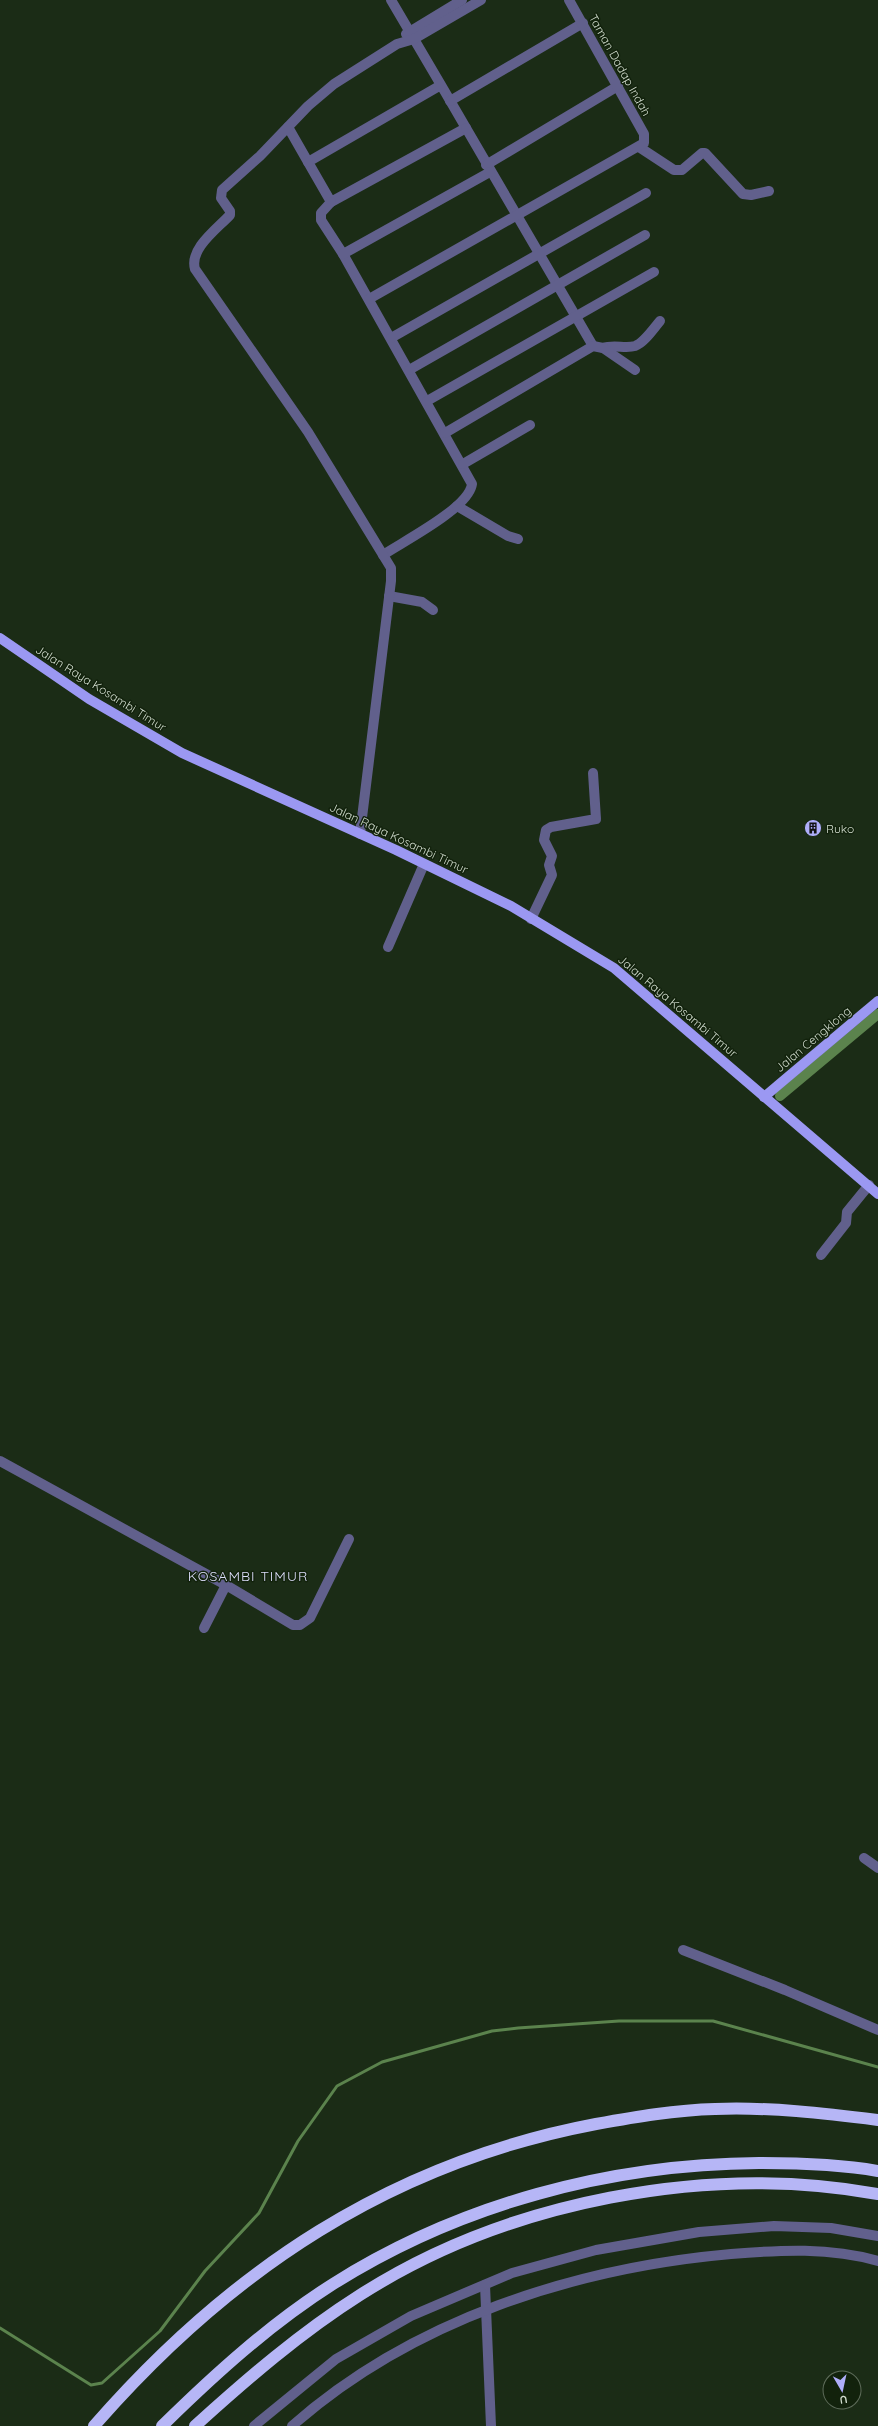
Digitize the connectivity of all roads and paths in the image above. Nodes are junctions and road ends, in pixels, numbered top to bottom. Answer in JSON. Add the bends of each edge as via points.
{"nodes":[{"id":1,"x":391,"y":0,"type":"edge"},
{"id":2,"x":462,"y":0,"type":"edge"},
{"id":3,"x":481,"y":0,"type":"edge"},
{"id":4,"x":569,"y":0,"type":"edge"},
{"id":5,"x":583,"y":23,"type":"junction"},
{"id":6,"x":412,"y":34,"type":"junction"},
{"id":7,"x":441,"y":85,"type":"junction"},
{"id":8,"x":618,"y":86,"type":"junction"},
{"id":9,"x":450,"y":101,"type":"junction"},
{"id":10,"x":288,"y":127,"type":"junction"},
{"id":11,"x":466,"y":128,"type":"junction"},
{"id":12,"x":642,"y":145,"type":"junction"},
{"id":13,"x":308,"y":162,"type":"junction"},
{"id":14,"x":488,"y":168,"type":"junction"},
{"id":15,"x":769,"y":191,"type":"dead end"},
{"id":16,"x":646,"y":194,"type":"dead end"},
{"id":17,"x":331,"y":202,"type":"junction"},
{"id":18,"x":516,"y":216,"type":"junction"},
{"id":19,"x":645,"y":236,"type":"dead end"},
{"id":20,"x":344,"y":254,"type":"junction"},
{"id":21,"x":538,"y":254,"type":"junction"},
{"id":22,"x":654,"y":272,"type":"dead end"},
{"id":23,"x":557,"y":286,"type":"junction"},
{"id":24,"x":368,"y":299,"type":"junction"},
{"id":25,"x":576,"y":317,"type":"junction"},
{"id":26,"x":660,"y":321,"type":"dead end"},
{"id":27,"x":391,"y":338,"type":"junction"},
{"id":28,"x":598,"y":347,"type":"junction"},
{"id":29,"x":409,"y":370,"type":"junction"},
{"id":30,"x":635,"y":370,"type":"dead end"},
{"id":31,"x":427,"y":401,"type":"junction"},
{"id":32,"x":530,"y":424,"type":"dead end"},
{"id":33,"x":445,"y":433,"type":"junction"},
{"id":34,"x":463,"y":464,"type":"junction"},
{"id":35,"x":457,"y":506,"type":"junction"},
{"id":36,"x":518,"y":539,"type":"dead end"},
{"id":37,"x":383,"y":555,"type":"junction"},
{"id":38,"x":389,"y":596,"type":"junction"},
{"id":39,"x":433,"y":610,"type":"dead end"},
{"id":40,"x":2,"y":642,"type":"edge"},
{"id":41,"x":593,"y":773,"type":"dead end"},
{"id":42,"x":360,"y":834,"type":"junction"},
{"id":43,"x":424,"y":864,"type":"junction"},
{"id":44,"x":531,"y":918,"type":"junction"},
{"id":45,"x":388,"y":947,"type":"dead end"},
{"id":46,"x":878,"y":1001,"type":"edge"},
{"id":47,"x":764,"y":1097,"type":"junction"},
{"id":48,"x":869,"y":1185,"type":"junction"},
{"id":49,"x":878,"y":1194,"type":"edge"},
{"id":50,"x":821,"y":1255,"type":"dead end"},
{"id":51,"x":0,"y":1461,"type":"edge"},
{"id":52,"x":348,"y":1539,"type":"dead end"},
{"id":53,"x":226,"y":1585,"type":"junction"},
{"id":54,"x":204,"y":1628,"type":"dead end"},
{"id":55,"x":864,"y":1858,"type":"dead end"},
{"id":56,"x":878,"y":1868,"type":"edge"},
{"id":57,"x":683,"y":1950,"type":"dead end"},
{"id":58,"x":878,"y":2030,"type":"edge"},
{"id":59,"x":878,"y":2120,"type":"edge"},
{"id":60,"x":878,"y":2171,"type":"edge"},
{"id":61,"x":878,"y":2194,"type":"edge"},
{"id":62,"x":878,"y":2236,"type":"edge"},
{"id":63,"x":878,"y":2261,"type":"edge"},
{"id":64,"x":485,"y":2285,"type":"junction"},
{"id":65,"x":487,"y":2310,"type":"junction"},
{"id":66,"x":94,"y":2426,"type":"edge"},
{"id":67,"x":162,"y":2426,"type":"edge"},
{"id":68,"x":195,"y":2426,"type":"edge"},
{"id":69,"x":254,"y":2426,"type":"edge"},
{"id":70,"x":292,"y":2426,"type":"edge"},
{"id":71,"x":491,"y":2426,"type":"edge"}],
"edges":[{"from":1,"to":6,"type":"street"},
{"from":2,"to":6,"type":"street"},
{"from":3,"to":6,"type":"street"},
{"from":4,"to":5,"type":"street","name":"Taman Dadap Indah"},
{"from":5,"to":8,"type":"street","name":"Taman Dadap Indah"},
{"from":5,"to":9,"type":"street"},
{"from":6,"to":7,"type":"street"},
{"from":6,"to":10,"type":"street","via":[[334,84]]},
{"from":7,"to":9,"type":"street"},
{"from":7,"to":13,"type":"street"},
{"from":8,"to":12,"type":"street","name":"Taman Dadap Indah","via":[[644,134]]},
{"from":8,"to":14,"type":"street"},
{"from":9,"to":11,"type":"street"},
{"from":10,"to":13,"type":"street"},
{"from":10,"to":37,"type":"street","via":[[220,192],[230,215],[196,252],[194,265],[308,432]]},
{"from":11,"to":14,"type":"street"},
{"from":11,"to":17,"type":"street"},
{"from":12,"to":15,"type":"street","via":[[674,170],[682,170],[706,152],[743,194]]},
{"from":12,"to":18,"type":"street"},
{"from":13,"to":17,"type":"street"},
{"from":14,"to":18,"type":"street"},
{"from":14,"to":20,"type":"street"},
{"from":16,"to":21,"type":"street"},
{"from":17,"to":20,"type":"street","via":[[320,217]]},
{"from":18,"to":21,"type":"street"},
{"from":18,"to":24,"type":"street"},
{"from":19,"to":23,"type":"street"},
{"from":20,"to":24,"type":"street"},
{"from":21,"to":23,"type":"street"},
{"from":21,"to":27,"type":"street"},
{"from":22,"to":25,"type":"street"},
{"from":23,"to":25,"type":"street"},
{"from":23,"to":29,"type":"street"},
{"from":24,"to":27,"type":"street"},
{"from":25,"to":28,"type":"street"},
{"from":25,"to":31,"type":"street"},
{"from":26,"to":28,"type":"street","via":[[639,344]]},
{"from":27,"to":29,"type":"street"},
{"from":28,"to":30,"type":"street"},
{"from":28,"to":33,"type":"street"},
{"from":29,"to":31,"type":"street"},
{"from":31,"to":33,"type":"street"},
{"from":32,"to":34,"type":"street"},
{"from":33,"to":34,"type":"street"},
{"from":34,"to":35,"type":"street","via":[[472,489]]},
{"from":35,"to":36,"type":"street","via":[[508,536]]},
{"from":35,"to":37,"type":"street"},
{"from":37,"to":38,"type":"street","via":[[392,571]]},
{"from":38,"to":39,"type":"street","via":[[422,602]]},
{"from":38,"to":42,"type":"street"},
{"from":40,"to":42,"type":"main road","name":"Jalan Raya Kosambi Timur","via":[[95,702],[182,753]]},
{"from":41,"to":44,"type":"street","via":[[596,820],[546,830],[544,840],[552,856],[549,865],[552,875]]},
{"from":42,"to":43,"type":"main road","name":"Jalan Raya Kosambi Timur"},
{"from":43,"to":44,"type":"main road","name":"Jalan Raya Kosambi Timur"},
{"from":43,"to":45,"type":"street"},
{"from":44,"to":47,"type":"main road","name":"Jalan Raya Kosambi Timur","via":[[614,968]]},
{"from":46,"to":47,"type":"main road","name":"Jalan Cengklong"},
{"from":47,"to":48,"type":"main road","name":"Jalan Raya Kosambi Timur"},
{"from":48,"to":49,"type":"main road","name":"Jalan Raya Kosambi Timur"},
{"from":48,"to":50,"type":"street","via":[[847,1212],[846,1223]]},
{"from":51,"to":53,"type":"street"},
{"from":52,"to":53,"type":"street","via":[[310,1618],[300,1625],[292,1625]]},
{"from":53,"to":54,"type":"street"},
{"from":55,"to":56,"type":"street"},
{"from":57,"to":58,"type":"street","via":[[786,1990]]},
{"from":59,"to":66,"type":"highway","via":[[754,2109],[677,2111],[536,2138],[454,2164],[352,2211],[292,2247],[260,2270],[180,2335]]},
{"from":60,"to":67,"type":"highway","via":[[855,2166],[705,2163],[625,2174],[542,2191],[466,2216],[398,2247],[333,2284],[266,2332],[205,2384]]},
{"from":61,"to":68,"type":"highway","via":[[779,2184],[709,2185],[629,2195],[578,2205],[519,2222],[412,2265],[360,2294],[273,2357]]},
{"from":62,"to":64,"type":"street","via":[[831,2228],[774,2226],[699,2232],[596,2250],[512,2273]]},
{"from":63,"to":65,"type":"street","via":[[833,2252],[782,2251],[702,2257],[602,2274],[520,2296]]},
{"from":64,"to":65,"type":"street"},
{"from":64,"to":69,"type":"street","via":[[411,2316],[336,2359]]},
{"from":65,"to":70,"type":"street","via":[[422,2338],[350,2379]]},
{"from":65,"to":71,"type":"street"}]}
